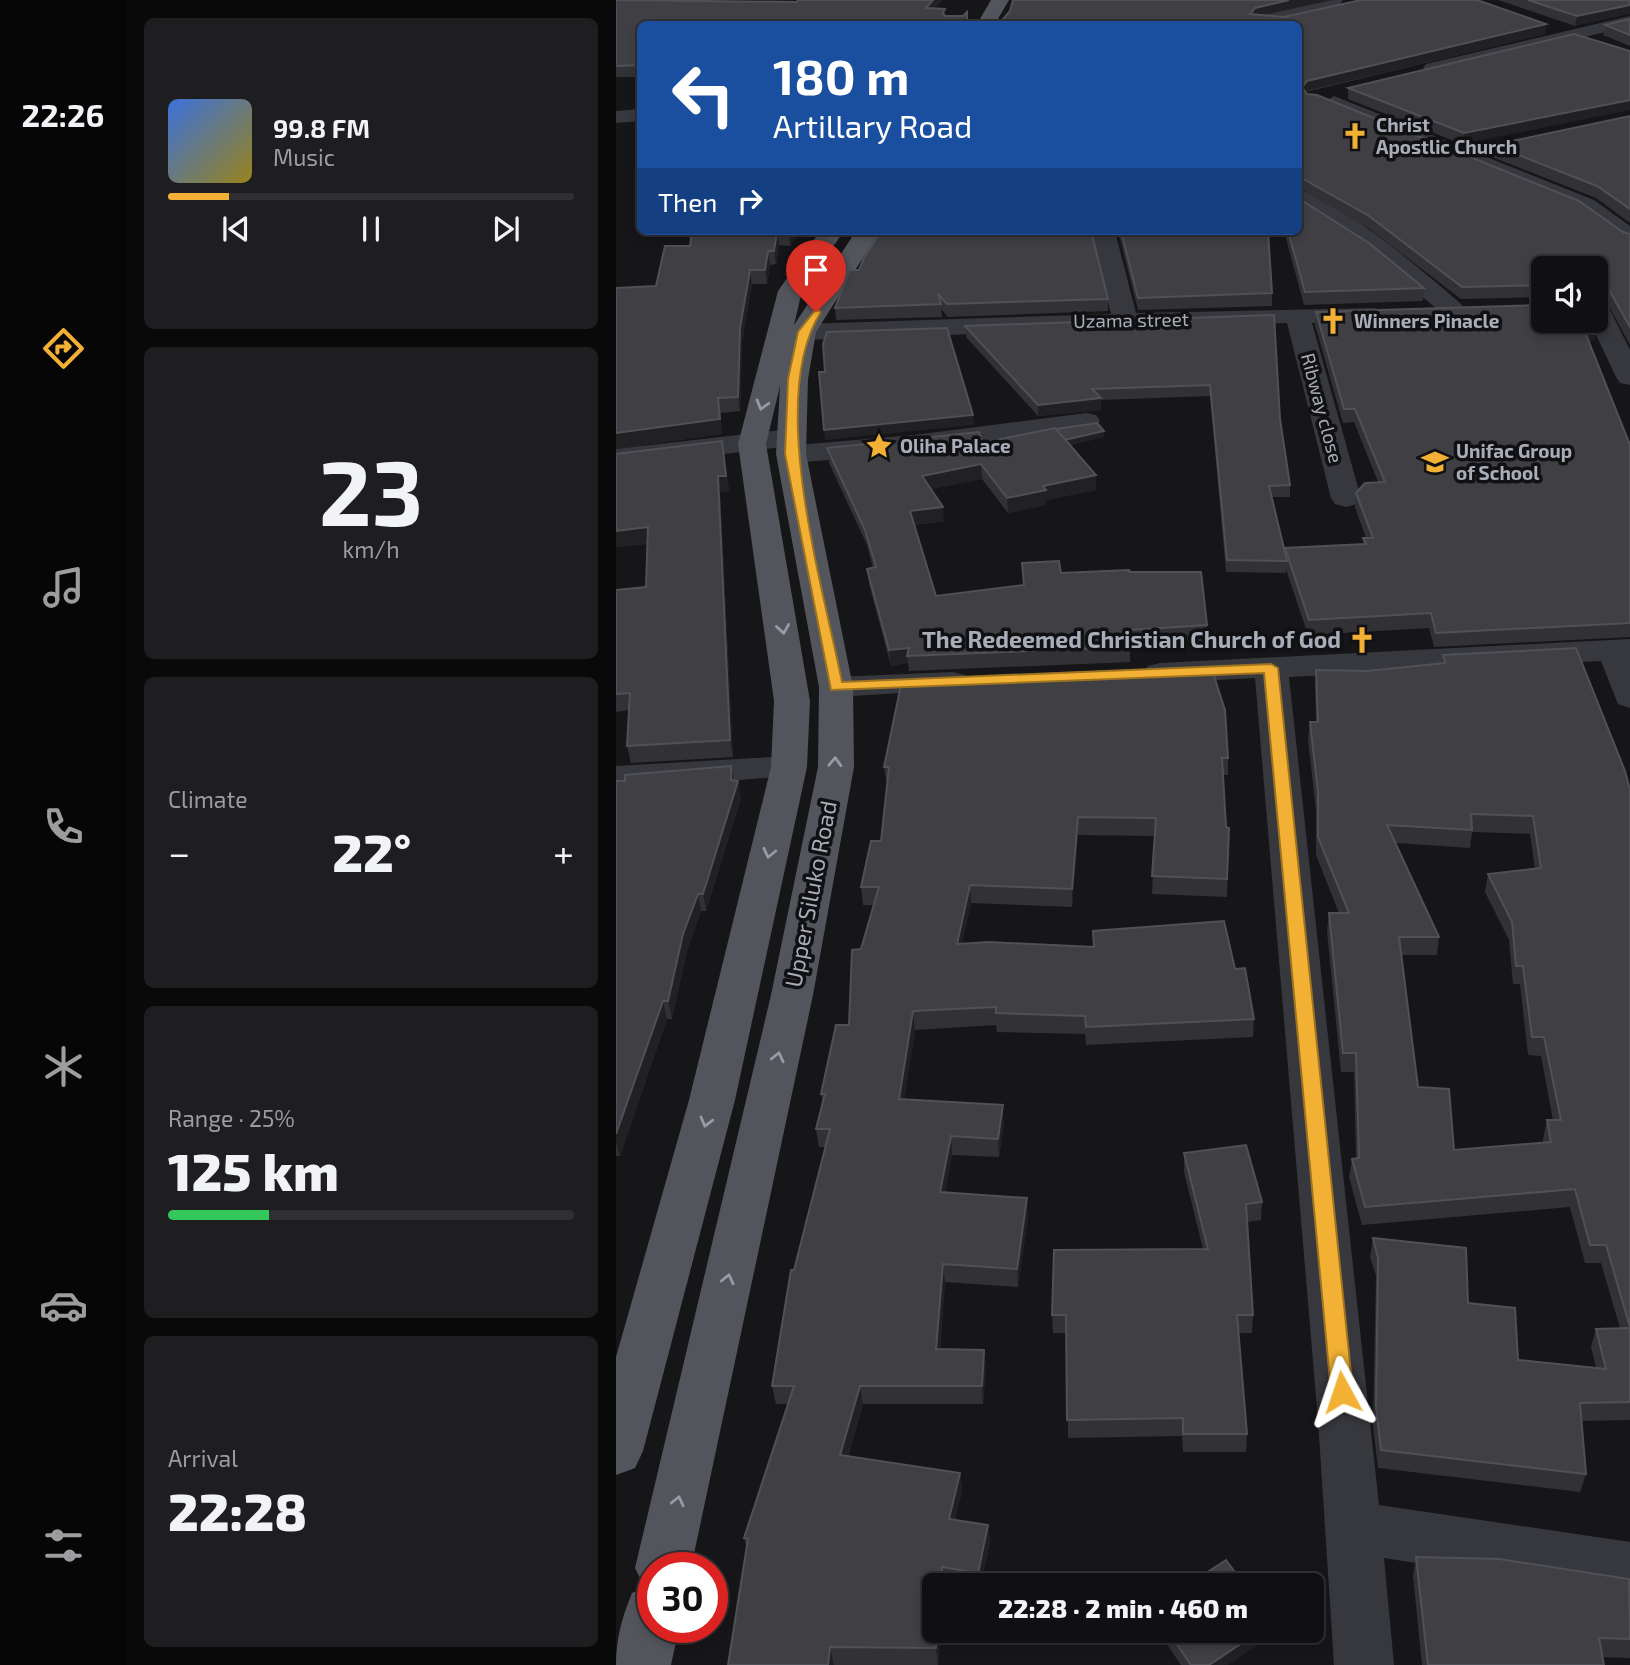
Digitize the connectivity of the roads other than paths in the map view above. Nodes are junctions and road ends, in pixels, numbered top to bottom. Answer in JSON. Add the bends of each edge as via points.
{"nodes":[{"id":1,"x":1000,"y":0,"type":"edge"},
{"id":2,"x":1334,"y":0,"type":"edge"},
{"id":3,"x":1354,"y":3,"type":"edge"},
{"id":4,"x":1283,"y":6,"type":"edge"},
{"id":5,"x":1630,"y":20,"type":"edge"},
{"id":6,"x":988,"y":21,"type":"edge"},
{"id":7,"x":1237,"y":21,"type":"edge"},
{"id":8,"x":1274,"y":21,"type":"edge"},
{"id":9,"x":1536,"y":21,"type":"edge"},
{"id":10,"x":1573,"y":33,"type":"junction"},
{"id":11,"x":1607,"y":46,"type":"edge"},
{"id":12,"x":1413,"y":73,"type":"edge"},
{"id":13,"x":1346,"y":90,"type":"edge"},
{"id":14,"x":637,"y":115,"type":"edge"},
{"id":15,"x":616,"y":117,"type":"edge"},
{"id":16,"x":637,"y":122,"type":"edge"},
{"id":17,"x":616,"y":124,"type":"edge"},
{"id":18,"x":1503,"y":145,"type":"edge"},
{"id":19,"x":1465,"y":153,"type":"junction"},
{"id":20,"x":1302,"y":199,"type":"edge"},
{"id":21,"x":829,"y":235,"type":"edge"},
{"id":22,"x":865,"y":235,"type":"edge"},
{"id":23,"x":1104,"y":235,"type":"edge"},
{"id":24,"x":1630,"y":237,"type":"edge"},
{"id":25,"x":1478,"y":308,"type":"edge"},
{"id":26,"x":1451,"y":309,"type":"junction"},
{"id":27,"x":1298,"y":317,"type":"junction"},
{"id":28,"x":1125,"y":319,"type":"junction"},
{"id":29,"x":1608,"y":319,"type":"edge"},
{"id":30,"x":803,"y":332,"type":"junction"},
{"id":31,"x":1630,"y":377,"type":"edge"},
{"id":32,"x":1086,"y":421,"type":"dead end"},
{"id":33,"x":752,"y":444,"type":"junction"},
{"id":34,"x":790,"y":446,"type":"junction"},
{"id":35,"x":616,"y":458,"type":"edge"},
{"id":36,"x":1346,"y":498,"type":"dead end"},
{"id":37,"x":1622,"y":649,"type":"edge"},
{"id":38,"x":1271,"y":668,"type":"junction"},
{"id":39,"x":1135,"y":674,"type":"edge"},
{"id":40,"x":985,"y":680,"type":"edge"},
{"id":41,"x":836,"y":687,"type":"junction"},
{"id":42,"x":1630,"y":696,"type":"edge"},
{"id":43,"x":789,"y":767,"type":"junction"},
{"id":44,"x":616,"y":778,"type":"edge"},
{"id":45,"x":616,"y":1451,"type":"edge"},
{"id":46,"x":1353,"y":1527,"type":"junction"},
{"id":47,"x":667,"y":1552,"type":"edge"},
{"id":48,"x":1630,"y":1569,"type":"edge"},
{"id":49,"x":646,"y":1643,"type":"edge"},
{"id":50,"x":641,"y":1665,"type":"edge"},
{"id":51,"x":1364,"y":1665,"type":"edge"}],
"edges":[{"from":1,"to":6,"type":"main road"},
{"from":2,"to":4,"type":"street"},
{"from":3,"to":8,"type":"street"},
{"from":4,"to":7,"type":"street"},
{"from":5,"to":10,"type":"street"},
{"from":9,"to":10,"type":"street"},
{"from":10,"to":11,"type":"street"},
{"from":10,"to":12,"type":"street"},
{"from":13,"to":19,"type":"street","via":[[1319,97]]},
{"from":14,"to":15,"type":"street"},
{"from":16,"to":17,"type":"street"},
{"from":18,"to":19,"type":"street"},
{"from":19,"to":24,"type":"street","via":[[1586,205]]},
{"from":20,"to":26,"type":"street","via":[[1396,261]]},
{"from":21,"to":33,"type":"main road","name":"Upper Siluko Road","one_way":true,"via":[[790,291]]},
{"from":22,"to":30,"type":"main road","name":"Upper Siluko Road"},
{"from":23,"to":28,"type":"street"},
{"from":25,"to":26,"type":"street","name":"Uzama street"},
{"from":26,"to":27,"type":"street","name":"Uzama street"},
{"from":27,"to":28,"type":"street","name":"Uzama street"},
{"from":27,"to":36,"type":"street","name":"Ribway close"},
{"from":28,"to":30,"type":"street","name":"Uzama street"},
{"from":29,"to":31,"type":"street"},
{"from":30,"to":34,"type":"main road","name":"Upper Siluko Road","via":[[794,379]]},
{"from":32,"to":34,"type":"street","via":[[914,444]]},
{"from":33,"to":34,"type":"street"},
{"from":33,"to":35,"type":"street"},
{"from":33,"to":43,"type":"main road","name":"Upper Siluko Road","one_way":true,"via":[[792,701]]},
{"from":34,"to":41,"type":"main road","name":"Upper Siluko Road"},
{"from":37,"to":38,"type":"street"},
{"from":37,"to":42,"type":"street"},
{"from":38,"to":39,"type":"street"},
{"from":38,"to":46,"type":"street"},
{"from":40,"to":41,"type":"street"},
{"from":47,"to":41,"type":"main road","name":"Upper Siluko Road","one_way":true,"via":[[794,982],[836,767]]},
{"from":43,"to":44,"type":"street"},
{"from":43,"to":45,"type":"main road","name":"Upper Siluko Road","one_way":true,"via":[[712,1100]]},
{"from":46,"to":48,"type":"street"},
{"from":46,"to":51,"type":"street"},
{"from":49,"to":50,"type":"main road"}]}
